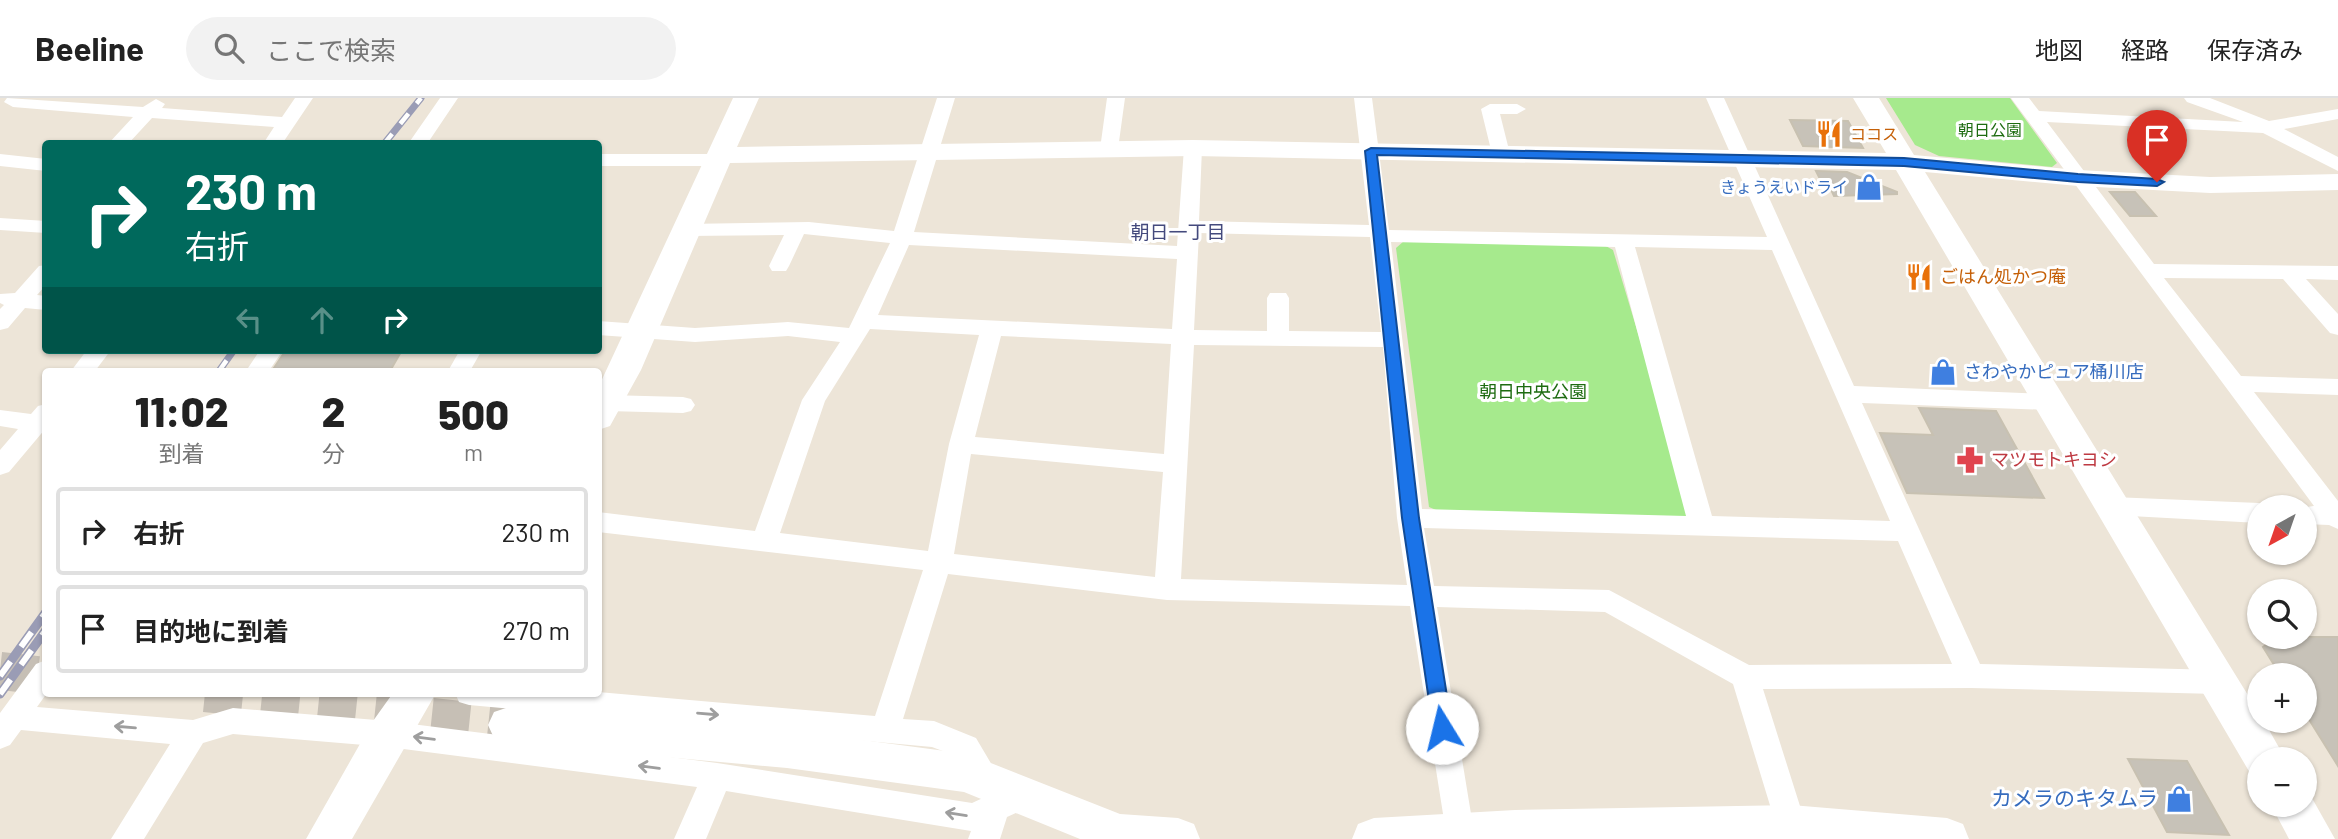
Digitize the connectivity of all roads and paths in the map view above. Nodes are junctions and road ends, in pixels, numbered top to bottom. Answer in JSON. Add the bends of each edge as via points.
{"nodes":[{"id":1,"x":162,"y":98,"type":"edge"},
{"id":2,"x":304,"y":98,"type":"edge"},
{"id":3,"x":449,"y":98,"type":"edge"},
{"id":4,"x":746,"y":98,"type":"edge"},
{"id":5,"x":946,"y":98,"type":"edge"},
{"id":6,"x":1116,"y":98,"type":"edge"},
{"id":7,"x":1363,"y":98,"type":"edge"},
{"id":8,"x":1715,"y":98,"type":"edge"},
{"id":9,"x":1866,"y":98,"type":"edge"},
{"id":10,"x":2020,"y":98,"type":"edge"},
{"id":11,"x":2077,"y":98,"type":"edge"},
{"id":12,"x":2193,"y":98,"type":"edge"},
{"id":13,"x":2240,"y":98,"type":"edge"},
{"id":14,"x":10,"y":104,"type":"edge"},
{"id":15,"x":1517,"y":109,"type":"dead end"},
{"id":16,"x":148,"y":112,"type":"junction"},
{"id":17,"x":2338,"y":114,"type":"edge"},
{"id":18,"x":2033,"y":116,"type":"junction"},
{"id":19,"x":2250,"y":118,"type":"junction"},
{"id":20,"x":2094,"y":120,"type":"junction"},
{"id":21,"x":288,"y":123,"type":"junction"},
{"id":22,"x":2268,"y":127,"type":"junction"},
{"id":23,"x":121,"y":140,"type":"edge"},
{"id":24,"x":275,"y":140,"type":"edge"},
{"id":25,"x":420,"y":140,"type":"edge"},
{"id":26,"x":1193,"y":148,"type":"junction"},
{"id":27,"x":1109,"y":149,"type":"junction"},
{"id":28,"x":1371,"y":151,"type":"junction"},
{"id":29,"x":929,"y":152,"type":"junction"},
{"id":30,"x":1501,"y":154,"type":"junction"},
{"id":31,"x":717,"y":158,"type":"junction"},
{"id":32,"x":1743,"y":158,"type":"junction"},
{"id":33,"x":0,"y":160,"type":"edge"},
{"id":34,"x":602,"y":160,"type":"edge"},
{"id":35,"x":1904,"y":162,"type":"junction"},
{"id":36,"x":42,"y":165,"type":"edge"},
{"id":37,"x":2338,"y":165,"type":"edge"},
{"id":38,"x":2078,"y":178,"type":"junction"},
{"id":39,"x":2338,"y":182,"type":"edge"},
{"id":40,"x":0,"y":224,"type":"edge"},
{"id":41,"x":42,"y":227,"type":"edge"},
{"id":42,"x":1190,"y":227,"type":"junction"},
{"id":43,"x":797,"y":228,"type":"junction"},
{"id":44,"x":685,"y":230,"type":"junction"},
{"id":45,"x":1380,"y":234,"type":"junction"},
{"id":46,"x":902,"y":238,"type":"junction"},
{"id":47,"x":1623,"y":240,"type":"junction"},
{"id":48,"x":1781,"y":244,"type":"junction"},
{"id":49,"x":1187,"y":253,"type":"junction"},
{"id":50,"x":779,"y":266,"type":"dead end"},
{"id":51,"x":2148,"y":271,"type":"junction"},
{"id":52,"x":2288,"y":272,"type":"junction"},
{"id":53,"x":2338,"y":273,"type":"edge"},
{"id":54,"x":42,"y":274,"type":"edge"},
{"id":55,"x":1278,"y":298,"type":"dead end"},
{"id":56,"x":11,"y":299,"type":"edge"},
{"id":57,"x":42,"y":303,"type":"edge"},
{"id":58,"x":0,"y":323,"type":"edge"},
{"id":59,"x":602,"y":328,"type":"edge"},
{"id":60,"x":992,"y":328,"type":"junction"},
{"id":61,"x":2338,"y":328,"type":"edge"},
{"id":62,"x":859,"y":329,"type":"junction"},
{"id":63,"x":641,"y":333,"type":"junction"},
{"id":64,"x":1182,"y":337,"type":"junction"},
{"id":65,"x":1278,"y":338,"type":"junction"},
{"id":66,"x":1393,"y":340,"type":"junction"},
{"id":67,"x":97,"y":354,"type":"edge"},
{"id":68,"x":85,"y":368,"type":"edge"},
{"id":69,"x":2235,"y":384,"type":"junction"},
{"id":70,"x":2338,"y":387,"type":"edge"},
{"id":71,"x":1847,"y":394,"type":"junction"},
{"id":72,"x":2049,"y":401,"type":"junction"},
{"id":73,"x":683,"y":405,"type":"dead end"},
{"id":74,"x":603,"y":410,"type":"edge"},
{"id":75,"x":0,"y":418,"type":"edge"},
{"id":76,"x":41,"y":418,"type":"edge"},
{"id":77,"x":961,"y":444,"type":"junction"},
{"id":78,"x":1176,"y":464,"type":"junction"},
{"id":79,"x":0,"y":466,"type":"edge"},
{"id":80,"x":2112,"y":506,"type":"junction"},
{"id":81,"x":2247,"y":512,"type":"edge"},
{"id":82,"x":2317,"y":516,"type":"edge"},
{"id":83,"x":2337,"y":517,"type":"edge"},
{"id":84,"x":1410,"y":518,"type":"junction"},
{"id":85,"x":602,"y":522,"type":"edge"},
{"id":86,"x":1702,"y":526,"type":"junction"},
{"id":87,"x":1906,"y":531,"type":"junction"},
{"id":88,"x":765,"y":542,"type":"junction"},
{"id":89,"x":939,"y":562,"type":"junction"},
{"id":90,"x":1167,"y":589,"type":"junction"},
{"id":91,"x":1421,"y":597,"type":"junction"},
{"id":92,"x":1971,"y":676,"type":"junction"},
{"id":93,"x":1745,"y":677,"type":"junction"},
{"id":94,"x":42,"y":678,"type":"edge"},
{"id":95,"x":2218,"y":682,"type":"junction"},
{"id":96,"x":413,"y":697,"type":"edge"},
{"id":97,"x":514,"y":697,"type":"tunnel mouth"},
{"id":98,"x":509,"y":725,"type":"tunnel mouth"},
{"id":99,"x":7,"y":726,"type":"edge"},
{"id":100,"x":885,"y":730,"type":"junction"},
{"id":101,"x":193,"y":733,"type":"junction"},
{"id":102,"x":388,"y":734,"type":"junction"},
{"id":103,"x":2257,"y":747,"type":"edge"},
{"id":104,"x":717,"y":776,"type":"junction"},
{"id":105,"x":1000,"y":796,"type":"junction"},
{"id":106,"x":2300,"y":817,"type":"edge"},
{"id":107,"x":1791,"y":825,"type":"junction"},
{"id":108,"x":1459,"y":832,"type":"junction"},
{"id":109,"x":1695,"y":833,"type":"edge"},
{"id":110,"x":1515,"y":834,"type":"edge"},
{"id":111,"x":127,"y":839,"type":"edge"},
{"id":112,"x":328,"y":839,"type":"edge"},
{"id":113,"x":690,"y":839,"type":"edge"},
{"id":114,"x":984,"y":839,"type":"edge"},
{"id":115,"x":1178,"y":839,"type":"edge"},
{"id":116,"x":1374,"y":839,"type":"edge"},
{"id":117,"x":1947,"y":839,"type":"edge"},
{"id":118,"x":2313,"y":839,"type":"edge"}],
"edges":[{"from":1,"to":16,"type":"street"},
{"from":2,"to":21,"type":"street"},
{"from":3,"to":25,"type":"street"},
{"from":4,"to":31,"type":"street"},
{"from":5,"to":29,"type":"street"},
{"from":6,"to":27,"type":"street"},
{"from":7,"to":28,"type":"street"},
{"from":8,"to":32,"type":"street"},
{"from":9,"to":35,"type":"street"},
{"from":10,"to":18,"type":"street"},
{"from":11,"to":20,"type":"street"},
{"from":12,"to":19,"type":"street"},
{"from":13,"to":19,"type":"street"},
{"from":14,"to":16,"type":"street"},
{"from":15,"to":30,"type":"street","via":[[1490,109]]},
{"from":16,"to":21,"type":"street"},
{"from":16,"to":23,"type":"street"},
{"from":17,"to":22,"type":"street"},
{"from":18,"to":20,"type":"street"},
{"from":18,"to":38,"type":"street"},
{"from":19,"to":22,"type":"street"},
{"from":20,"to":22,"type":"street"},
{"from":21,"to":24,"type":"street"},
{"from":22,"to":37,"type":"street"},
{"from":26,"to":27,"type":"street"},
{"from":26,"to":28,"type":"street"},
{"from":26,"to":42,"type":"street"},
{"from":27,"to":29,"type":"street"},
{"from":28,"to":30,"type":"street"},
{"from":28,"to":45,"type":"street"},
{"from":29,"to":31,"type":"street"},
{"from":29,"to":46,"type":"street"},
{"from":30,"to":32,"type":"street"},
{"from":31,"to":34,"type":"street"},
{"from":31,"to":44,"type":"street"},
{"from":32,"to":35,"type":"street"},
{"from":32,"to":48,"type":"street"},
{"from":33,"to":36,"type":"street"},
{"from":35,"to":38,"type":"street"},
{"from":35,"to":72,"type":"street"},
{"from":38,"to":39,"type":"street","via":[[2210,185]]},
{"from":38,"to":51,"type":"street"},
{"from":40,"to":41,"type":"street"},
{"from":42,"to":45,"type":"street"},
{"from":42,"to":49,"type":"street"},
{"from":43,"to":44,"type":"street"},
{"from":43,"to":46,"type":"street"},
{"from":43,"to":50,"type":"street"},
{"from":44,"to":63,"type":"street"},
{"from":45,"to":47,"type":"street"},
{"from":45,"to":66,"type":"street"},
{"from":46,"to":49,"type":"street"},
{"from":46,"to":62,"type":"street"},
{"from":47,"to":48,"type":"street"},
{"from":47,"to":86,"type":"street"},
{"from":48,"to":71,"type":"street"},
{"from":49,"to":64,"type":"street"},
{"from":51,"to":52,"type":"street"},
{"from":51,"to":69,"type":"street"},
{"from":52,"to":53,"type":"street"},
{"from":52,"to":61,"type":"street"},
{"from":54,"to":56,"type":"street"},
{"from":55,"to":65,"type":"street"},
{"from":56,"to":57,"type":"street"},
{"from":56,"to":58,"type":"street"},
{"from":59,"to":63,"type":"street"},
{"from":60,"to":62,"type":"street"},
{"from":60,"to":64,"type":"street"},
{"from":60,"to":77,"type":"street"},
{"from":62,"to":63,"type":"street"},
{"from":62,"to":88,"type":"street","via":[[814,400]]},
{"from":63,"to":74,"type":"street"},
{"from":64,"to":65,"type":"street"},
{"from":64,"to":78,"type":"street"},
{"from":65,"to":66,"type":"street"},
{"from":66,"to":84,"type":"street"},
{"from":67,"to":68,"type":"street"},
{"from":69,"to":70,"type":"street"},
{"from":69,"to":83,"type":"street"},
{"from":71,"to":72,"type":"street"},
{"from":71,"to":87,"type":"street"},
{"from":72,"to":80,"type":"street"},
{"from":73,"to":74,"type":"street"},
{"from":75,"to":76,"type":"street"},
{"from":76,"to":79,"type":"street"},
{"from":77,"to":78,"type":"street"},
{"from":77,"to":89,"type":"street"},
{"from":78,"to":90,"type":"street"},
{"from":80,"to":81,"type":"street"},
{"from":80,"to":95,"type":"street"},
{"from":82,"to":83,"type":"street"},
{"from":84,"to":86,"type":"street"},
{"from":84,"to":91,"type":"street"},
{"from":85,"to":88,"type":"street"},
{"from":86,"to":87,"type":"street"},
{"from":87,"to":92,"type":"street"},
{"from":88,"to":89,"type":"street"},
{"from":89,"to":90,"type":"street"},
{"from":89,"to":100,"type":"street"},
{"from":90,"to":91,"type":"street"},
{"from":91,"to":93,"type":"street","via":[[1609,601]]},
{"from":91,"to":108,"type":"street"},
{"from":92,"to":93,"type":"street"},
{"from":92,"to":95,"type":"street"},
{"from":93,"to":107,"type":"street"},
{"from":94,"to":99,"type":"street"},
{"from":95,"to":103,"type":"street"},
{"from":96,"to":102,"type":"street"},
{"from":97,"to":100,"type":"street","one_way":true},
{"from":98,"to":105,"type":"street","via":[[787,749],[968,773]]},
{"from":101,"to":99,"type":"street","one_way":true},
{"from":100,"to":105,"type":"street","via":[[934,734],[966,747]]},
{"from":101,"to":102,"type":"street","via":[[233,721]]},
{"from":101,"to":111,"type":"street"},
{"from":104,"to":102,"type":"street","one_way":true},
{"from":102,"to":112,"type":"street"},
{"from":105,"to":104,"type":"street","one_way":true,"via":[[974,817]]},
{"from":104,"to":113,"type":"street"},
{"from":105,"to":114,"type":"street"},
{"from":105,"to":115,"type":"street","via":[[1120,834]]},
{"from":106,"to":118,"type":"street"},
{"from":107,"to":109,"type":"street"},
{"from":107,"to":117,"type":"street"},
{"from":108,"to":110,"type":"street"},
{"from":108,"to":116,"type":"street"},
{"from":109,"to":110,"type":"street"}]}
